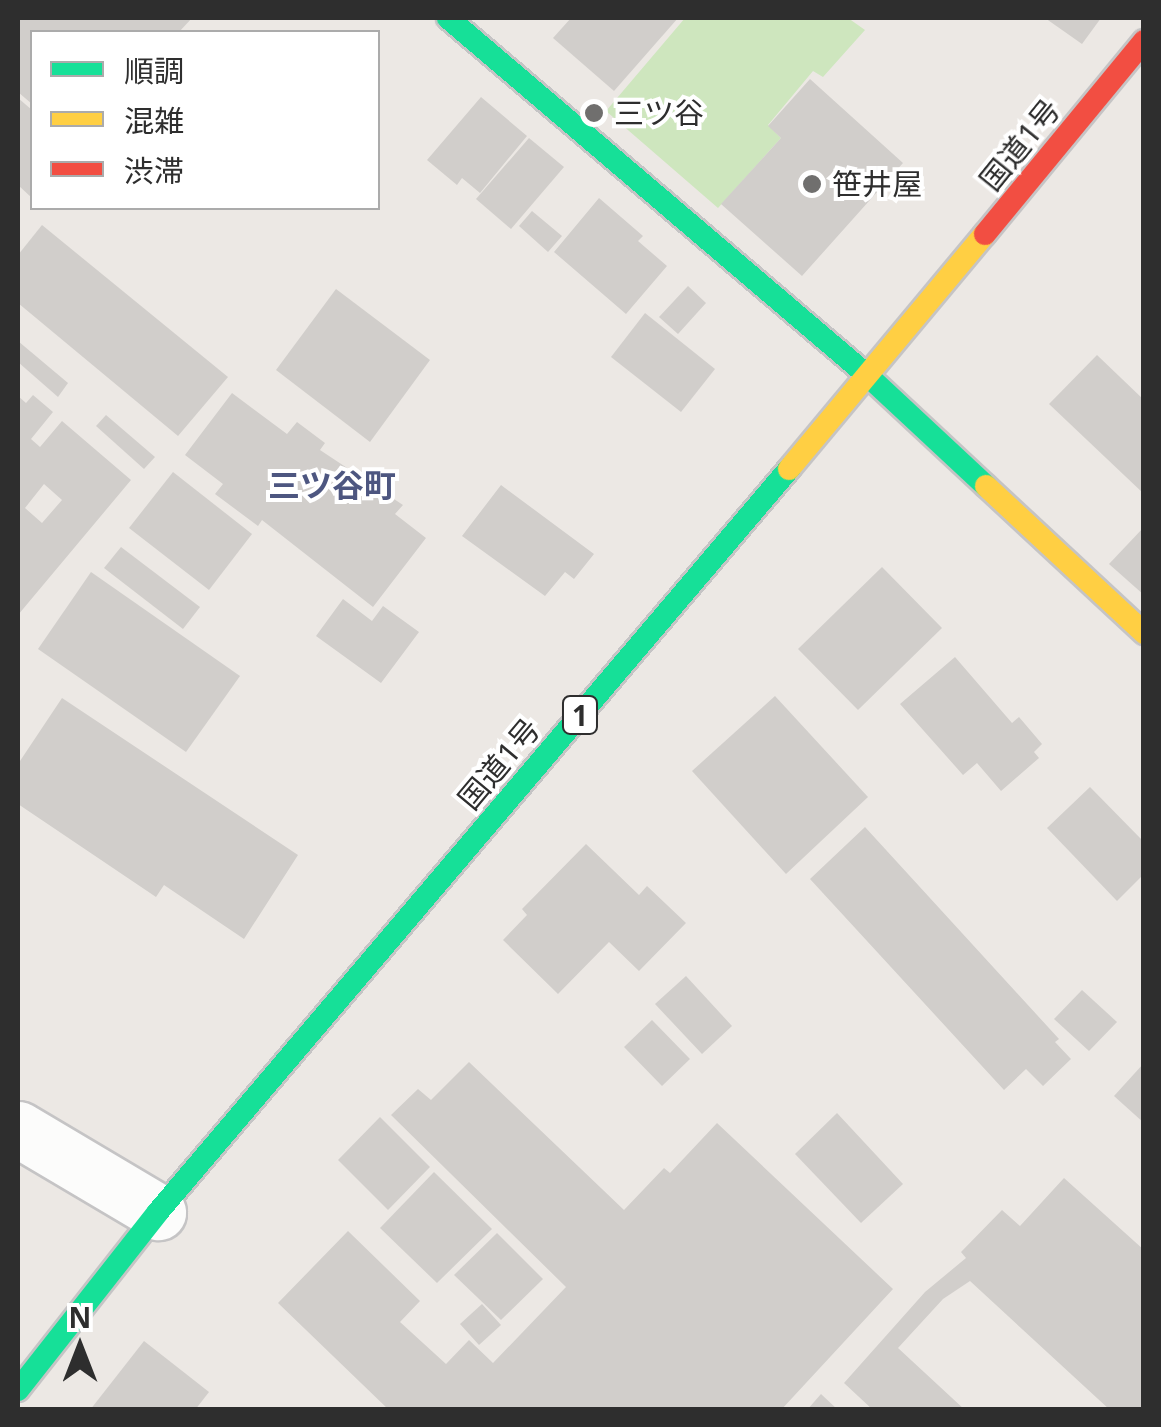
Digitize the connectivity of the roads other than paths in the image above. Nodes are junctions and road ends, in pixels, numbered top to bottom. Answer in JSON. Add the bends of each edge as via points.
{"nodes":[{"id":1,"x":448,"y":18,"type":"edge"},
{"id":2,"x":1144,"y":41,"type":"edge"},
{"id":3,"x":868,"y":376,"type":"junction"},
{"id":4,"x":1144,"y":634,"type":"edge"},
{"id":5,"x":18,"y":1129,"type":"edge"},
{"id":6,"x":158,"y":1212,"type":"junction"},
{"id":7,"x":18,"y":1390,"type":"edge"}],
"edges":[{"from":1,"to":3,"type":"main road"},
{"from":2,"to":3,"type":"main road","name":"国道1号","number":"1"},
{"from":3,"to":4,"type":"main road"},
{"from":3,"to":6,"type":"main road","name":"国道1号","number":"1"},
{"from":5,"to":6,"type":"street"},
{"from":6,"to":7,"type":"main road","name":"国道1号","number":"1"}]}
